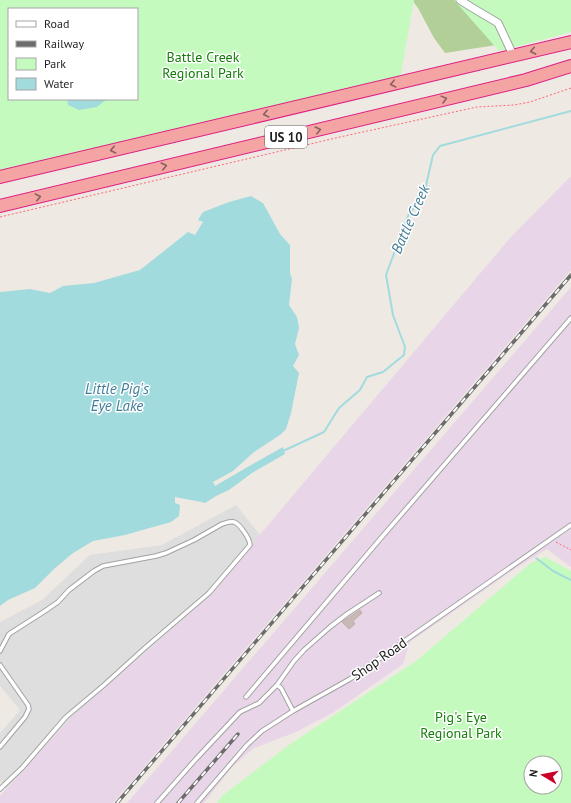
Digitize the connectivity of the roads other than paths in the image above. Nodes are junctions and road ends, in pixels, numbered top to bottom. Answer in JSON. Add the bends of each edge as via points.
{"nodes":[{"id":1,"x":460,"y":0,"type":"edge"},
{"id":2,"x":571,"y":42,"type":"edge"},
{"id":3,"x":513,"y":55,"type":"junction"},
{"id":4,"x":571,"y":66,"type":"edge"},
{"id":5,"x":0,"y":177,"type":"edge"},
{"id":6,"x":0,"y":206,"type":"edge"},
{"id":7,"x":571,"y":318,"type":"edge"},
{"id":8,"x":571,"y":525,"type":"edge"},
{"id":9,"x":379,"y":593,"type":"dead end"},
{"id":10,"x":0,"y":651,"type":"edge"},
{"id":11,"x":0,"y":665,"type":"edge"},
{"id":12,"x":277,"y":685,"type":"junction"},
{"id":13,"x":246,"y":697,"type":"dead end"},
{"id":14,"x":293,"y":711,"type":"junction"},
{"id":15,"x":0,"y":747,"type":"edge"},
{"id":16,"x":0,"y":789,"type":"edge"},
{"id":17,"x":157,"y":803,"type":"edge"},
{"id":18,"x":197,"y":803,"type":"edge"}],
"edges":[{"from":1,"to":3,"type":"street","via":[[498,23]]},
{"from":2,"to":3,"type":"highway","number":"US 10","one_way":true},
{"from":3,"to":5,"type":"highway","number":"US 10","one_way":true},
{"from":6,"to":4,"type":"highway","number":"US 10","one_way":true,"via":[[519,81]]},
{"from":7,"to":13,"type":"lane"},
{"from":8,"to":14,"type":"lane","name":"Shop Road","via":[[350,679]]},
{"from":9,"to":12,"type":"lane","via":[[316,639],[294,661]]},
{"from":10,"to":16,"type":"lane","via":[[9,634],[58,602],[80,581],[103,566],[156,556],[232,521],[238,524],[249,540],[250,545],[209,593],[66,717],[22,768]]},
{"from":11,"to":15,"type":"lane","via":[[29,709]]},
{"from":12,"to":14,"type":"lane"},
{"from":12,"to":17,"type":"lane","via":[[259,703],[240,712]]},
{"from":14,"to":18,"type":"lane","name":"Shop Road","via":[[262,731],[247,745]]}]}
